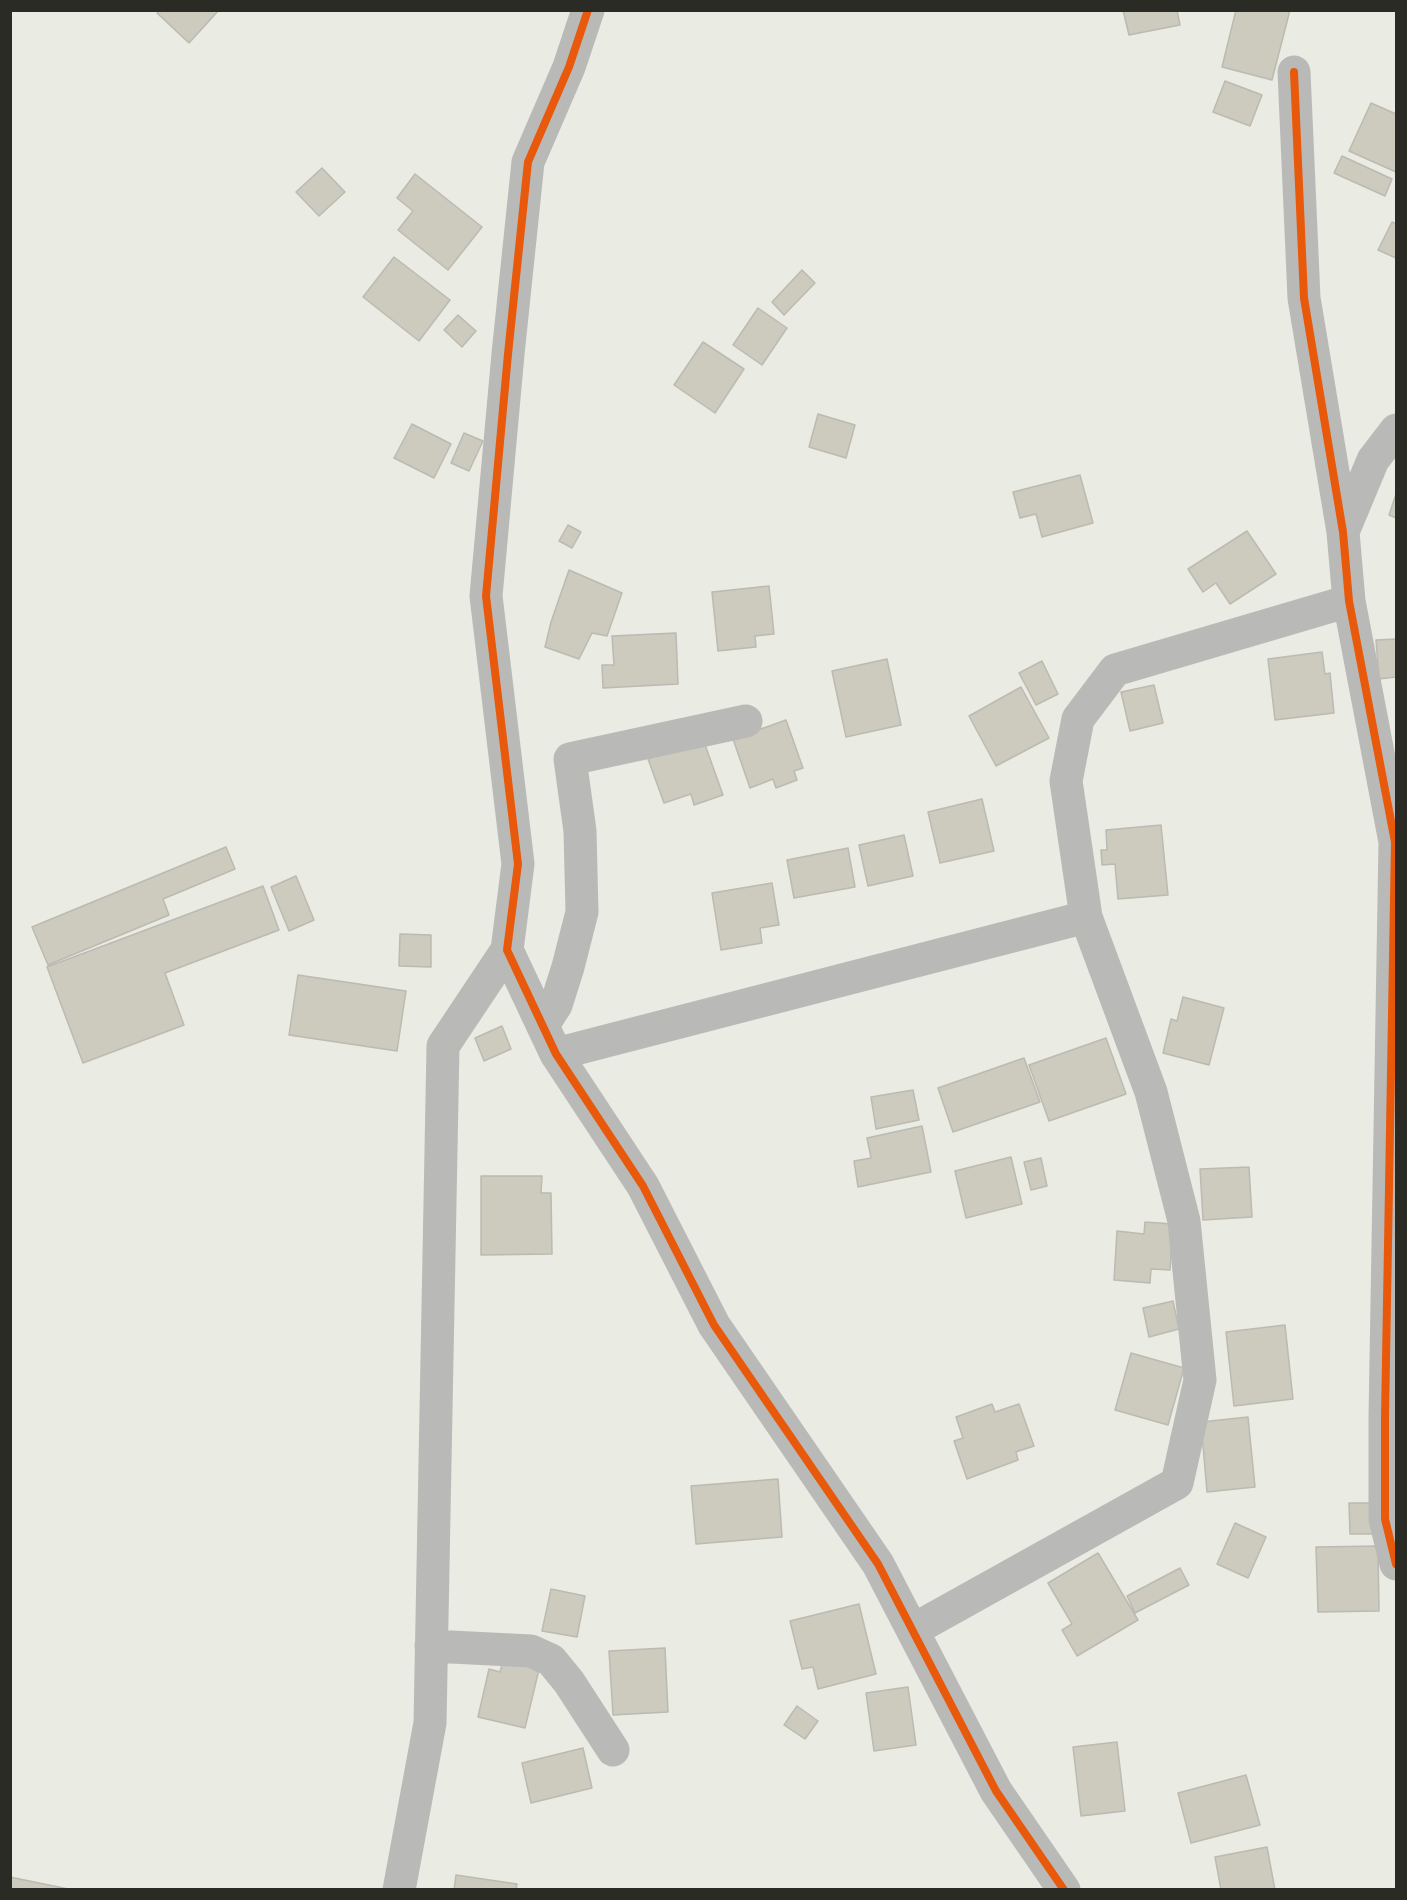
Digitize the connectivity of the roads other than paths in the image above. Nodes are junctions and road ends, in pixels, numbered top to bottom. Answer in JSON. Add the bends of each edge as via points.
{"nodes":[{"id":1,"x":588,"y":10,"type":"edge"},
{"id":2,"x":1294,"y":72,"type":"dead end"},
{"id":3,"x":1396,"y":430,"type":"edge"},
{"id":4,"x":1343,"y":532,"type":"junction"},
{"id":5,"x":1349,"y":601,"type":"junction"},
{"id":6,"x":746,"y":721,"type":"dead end"},
{"id":7,"x":1086,"y":916,"type":"junction"},
{"id":8,"x":507,"y":950,"type":"junction"},
{"id":9,"x":550,"y":1040,"type":"junction"},
{"id":10,"x":1396,"y":1564,"type":"edge"},
{"id":11,"x":913,"y":1629,"type":"junction"},
{"id":12,"x":431,"y":1646,"type":"junction"},
{"id":13,"x":613,"y":1750,"type":"dead end"},
{"id":14,"x":399,"y":1890,"type":"edge"},
{"id":15,"x":1064,"y":1890,"type":"edge"}],
"edges":[{"from":1,"to":8,"type":"street","via":[[569,67],[528,162],[486,596],[518,864]]},
{"from":2,"to":4,"type":"street","via":[[1304,298]]},
{"from":3,"to":4,"type":"street","via":[[1373,460]]},
{"from":4,"to":5,"type":"street"},
{"from":5,"to":7,"type":"street","via":[[1115,670],[1078,719],[1066,781]]},
{"from":5,"to":10,"type":"street","via":[[1395,842],[1385,1519]]},
{"from":6,"to":9,"type":"street","via":[[570,759],[580,831],[582,912],[555,1005]]},
{"from":7,"to":9,"type":"street"},
{"from":7,"to":11,"type":"street","via":[[1151,1092],[1184,1221],[1200,1380],[1177,1483]]},
{"from":8,"to":9,"type":"street"},
{"from":8,"to":12,"type":"street","via":[[443,1046]]},
{"from":9,"to":11,"type":"street","via":[[643,1186],[714,1325],[878,1564]]},
{"from":11,"to":15,"type":"street","via":[[996,1791]]},
{"from":12,"to":13,"type":"street","via":[[531,1651],[551,1660]]},
{"from":12,"to":14,"type":"street","via":[[430,1723]]}]}
